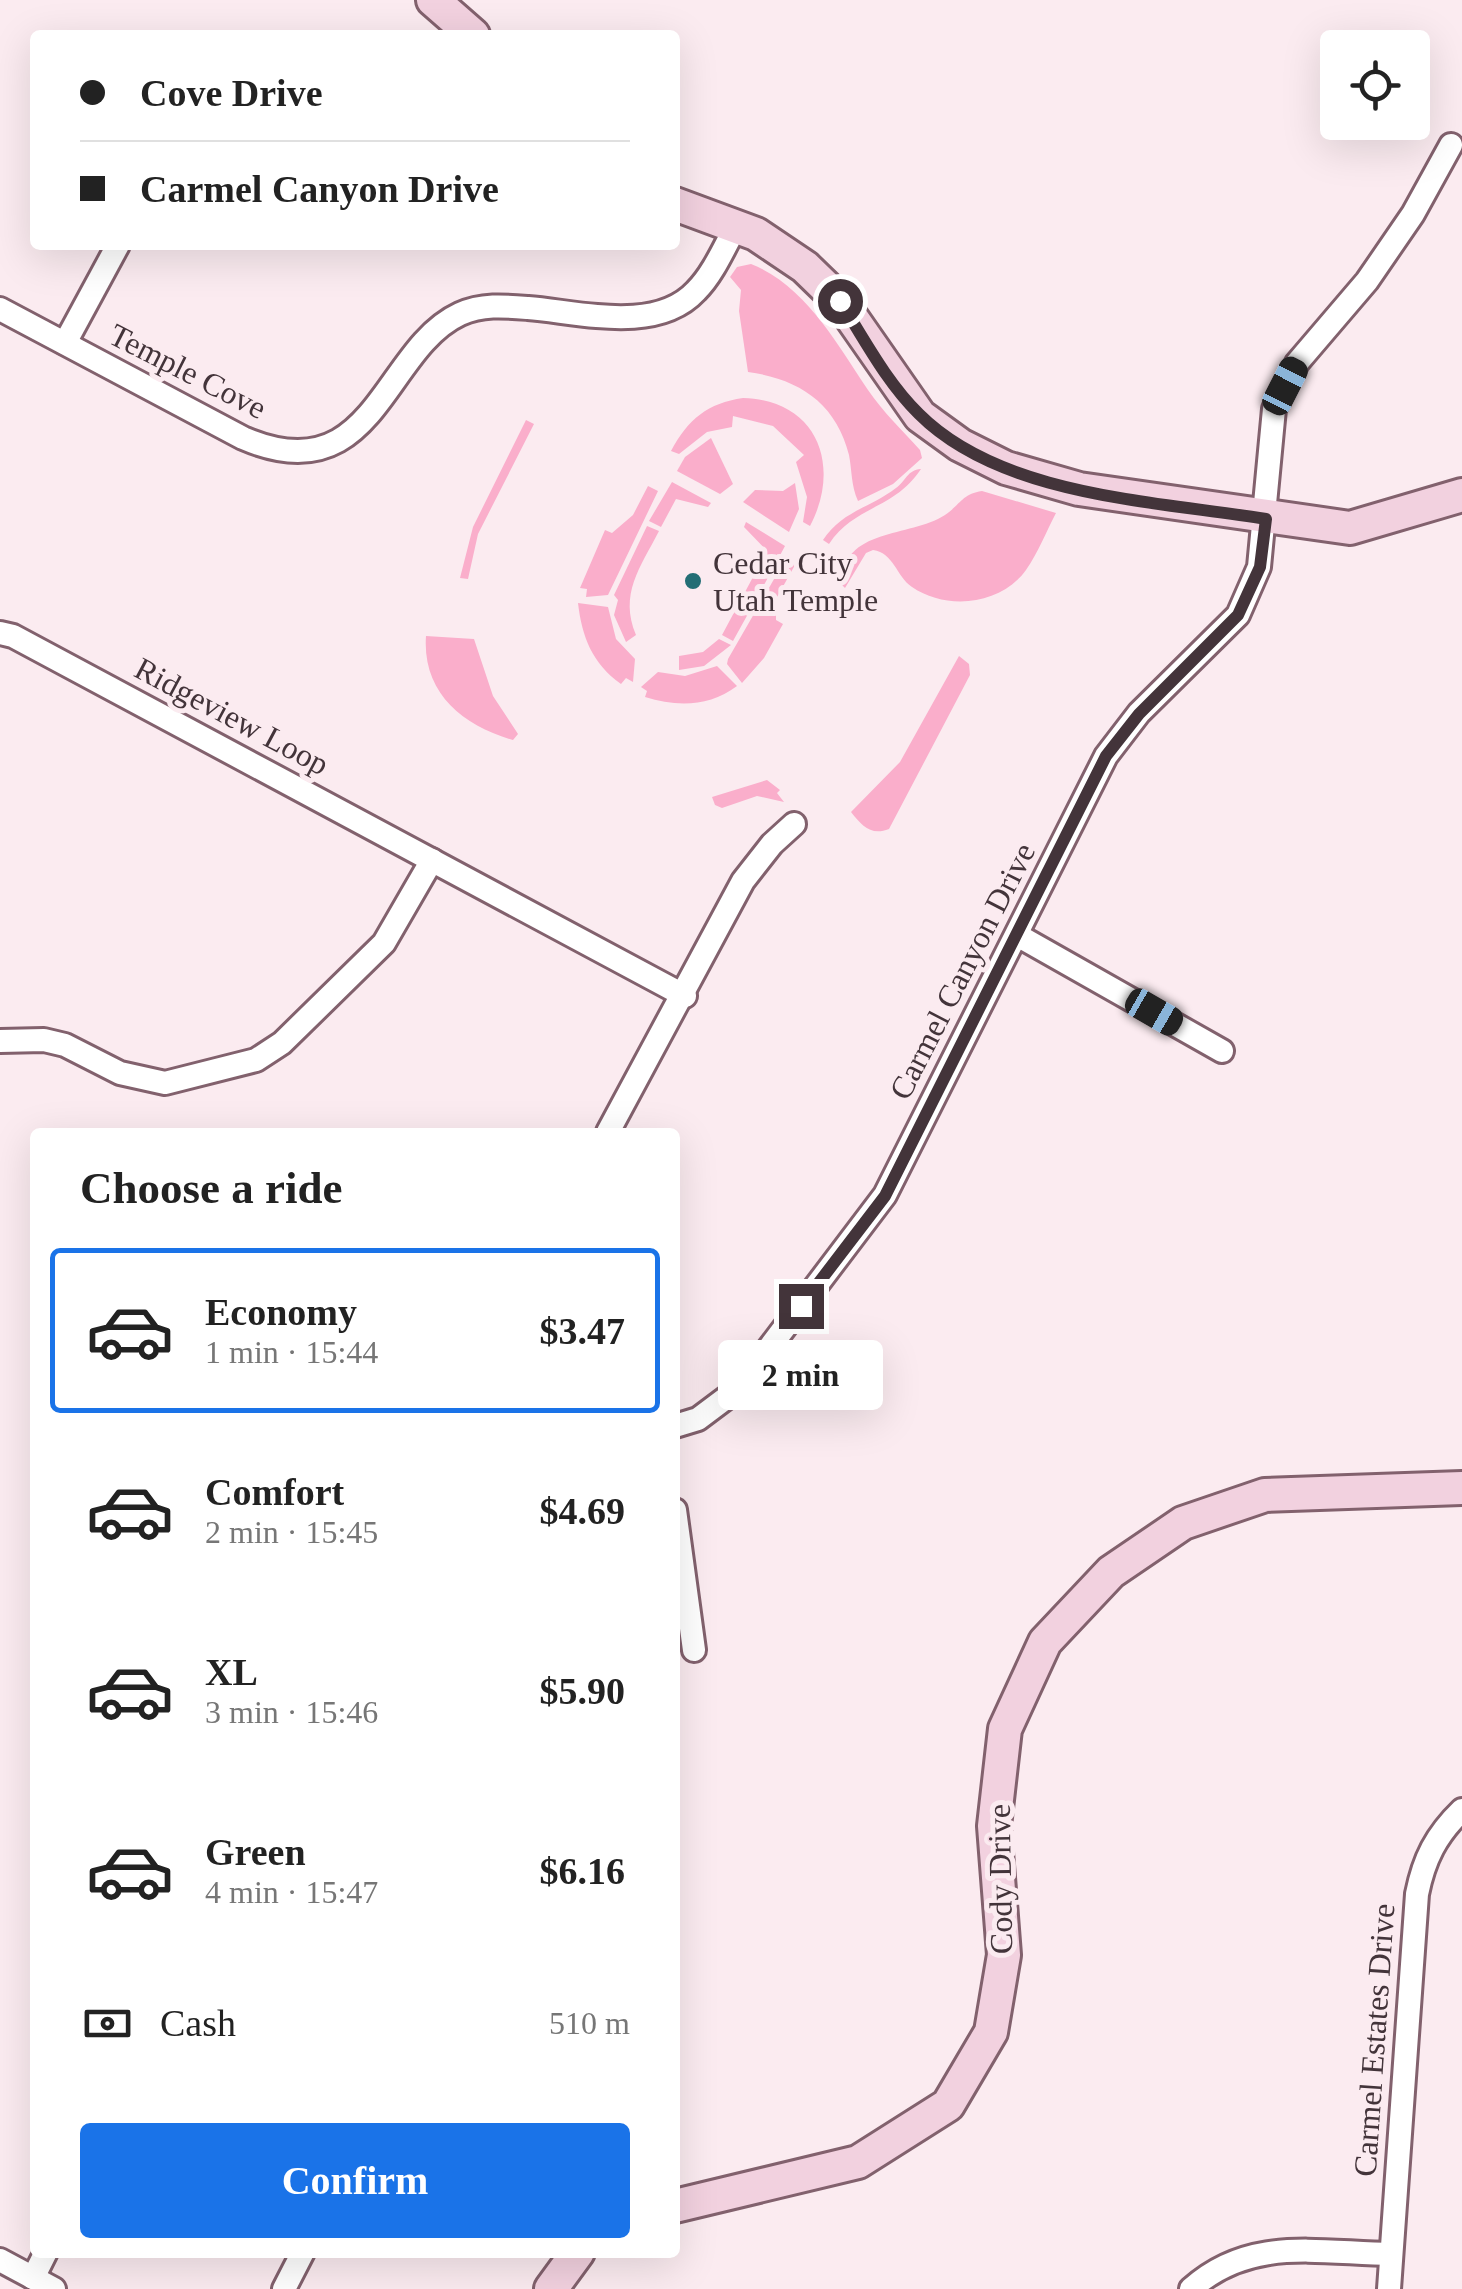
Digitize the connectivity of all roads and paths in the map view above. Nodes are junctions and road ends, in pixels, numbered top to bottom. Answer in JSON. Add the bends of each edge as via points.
{"nodes":[{"id":1,"x":433,"y":0,"type":"edge"},
{"id":2,"x":467,"y":30,"type":"edge"},
{"id":3,"x":1451,"y":144,"type":"dead end"},
{"id":4,"x":680,"y":206,"type":"edge"},
{"id":5,"x":736,"y":226,"type":"junction"},
{"id":6,"x":115,"y":250,"type":"edge"},
{"id":7,"x":0,"y":308,"type":"edge"},
{"id":8,"x":65,"y":344,"type":"junction"},
{"id":9,"x":1462,"y":494,"type":"edge"},
{"id":10,"x":1266,"y":519,"type":"junction"},
{"id":11,"x":0,"y":634,"type":"edge"},
{"id":12,"x":794,"y":824,"type":"dead end"},
{"id":13,"x":432,"y":860,"type":"junction"},
{"id":14,"x":1017,"y":935,"type":"junction"},
{"id":15,"x":685,"y":996,"type":"junction"},
{"id":16,"x":0,"y":1041,"type":"edge"},
{"id":17,"x":1222,"y":1051,"type":"dead end"},
{"id":18,"x":610,"y":1128,"type":"edge"},
{"id":19,"x":680,"y":1424,"type":"edge"},
{"id":20,"x":1462,"y":1488,"type":"edge"},
{"id":21,"x":680,"y":1547,"type":"edge"},
{"id":22,"x":694,"y":1650,"type":"dead end"},
{"id":23,"x":1462,"y":1810,"type":"edge"},
{"id":24,"x":680,"y":2205,"type":"edge"},
{"id":25,"x":1391,"y":2254,"type":"junction"},
{"id":26,"x":43,"y":2258,"type":"edge"},
{"id":27,"x":300,"y":2258,"type":"edge"},
{"id":28,"x":574,"y":2258,"type":"edge"},
{"id":29,"x":0,"y":2260,"type":"edge"},
{"id":30,"x":33,"y":2278,"type":"junction"},
{"id":31,"x":54,"y":2289,"type":"edge"},
{"id":32,"x":284,"y":2289,"type":"edge"},
{"id":33,"x":551,"y":2289,"type":"edge"},
{"id":34,"x":1192,"y":2289,"type":"edge"},
{"id":35,"x":1389,"y":2289,"type":"edge"}],
"edges":[{"from":1,"to":2,"type":"street"},
{"from":3,"to":10,"type":"street","name":"Carmel Canyon Drive","via":[[1413,214],[1297,363],[1274,409]]},
{"from":4,"to":5,"type":"street"},
{"from":5,"to":8,"type":"street","name":"Temple Cove","via":[[698,290],[662,313],[636,317],[493,306],[460,314],[432,335],[363,422],[317,446],[285,450],[256,444]]},
{"from":5,"to":10,"type":"street","via":[[790,254],[824,283],[904,398],[960,445],[1054,484]]},
{"from":6,"to":8,"type":"street"},
{"from":7,"to":8,"type":"street","name":"Temple Cove"},
{"from":9,"to":10,"type":"street","via":[[1350,528]]},
{"from":10,"to":14,"type":"street","name":"Carmel Canyon Drive","via":[[1260,567],[1238,615],[1106,756]]},
{"from":11,"to":13,"type":"street","name":"Ridgeview Loop"},
{"from":12,"to":15,"type":"street","via":[[743,881]]},
{"from":13,"to":15,"type":"street","name":"Ridgeview Loop"},
{"from":13,"to":16,"type":"street","via":[[384,943],[256,1060],[164,1083],[120,1074],[44,1040]]},
{"from":14,"to":17,"type":"street"},
{"from":14,"to":19,"type":"street","name":"Carmel Canyon Drive","via":[[885,1196],[738,1390]]},
{"from":15,"to":18,"type":"street"},
{"from":20,"to":24,"type":"street","name":"Cody Drive","via":[[1265,1496],[1184,1524],[1111,1572],[1045,1642],[1005,1729],[994,1826],[1004,1956],[991,2032],[948,2105],[858,2162]]},
{"from":21,"to":22,"type":"street"},
{"from":23,"to":25,"type":"street","name":"Carmel Estates Drive","via":[[1423,1864],[1417,1894]]},
{"from":25,"to":34,"type":"street","via":[[1258,2251],[1232,2259]]},
{"from":25,"to":35,"type":"street","name":"Carmel Estates Drive"},
{"from":26,"to":30,"type":"street"},
{"from":27,"to":32,"type":"street"},
{"from":28,"to":33,"type":"street"},
{"from":29,"to":30,"type":"street"},
{"from":30,"to":31,"type":"street"}]}
